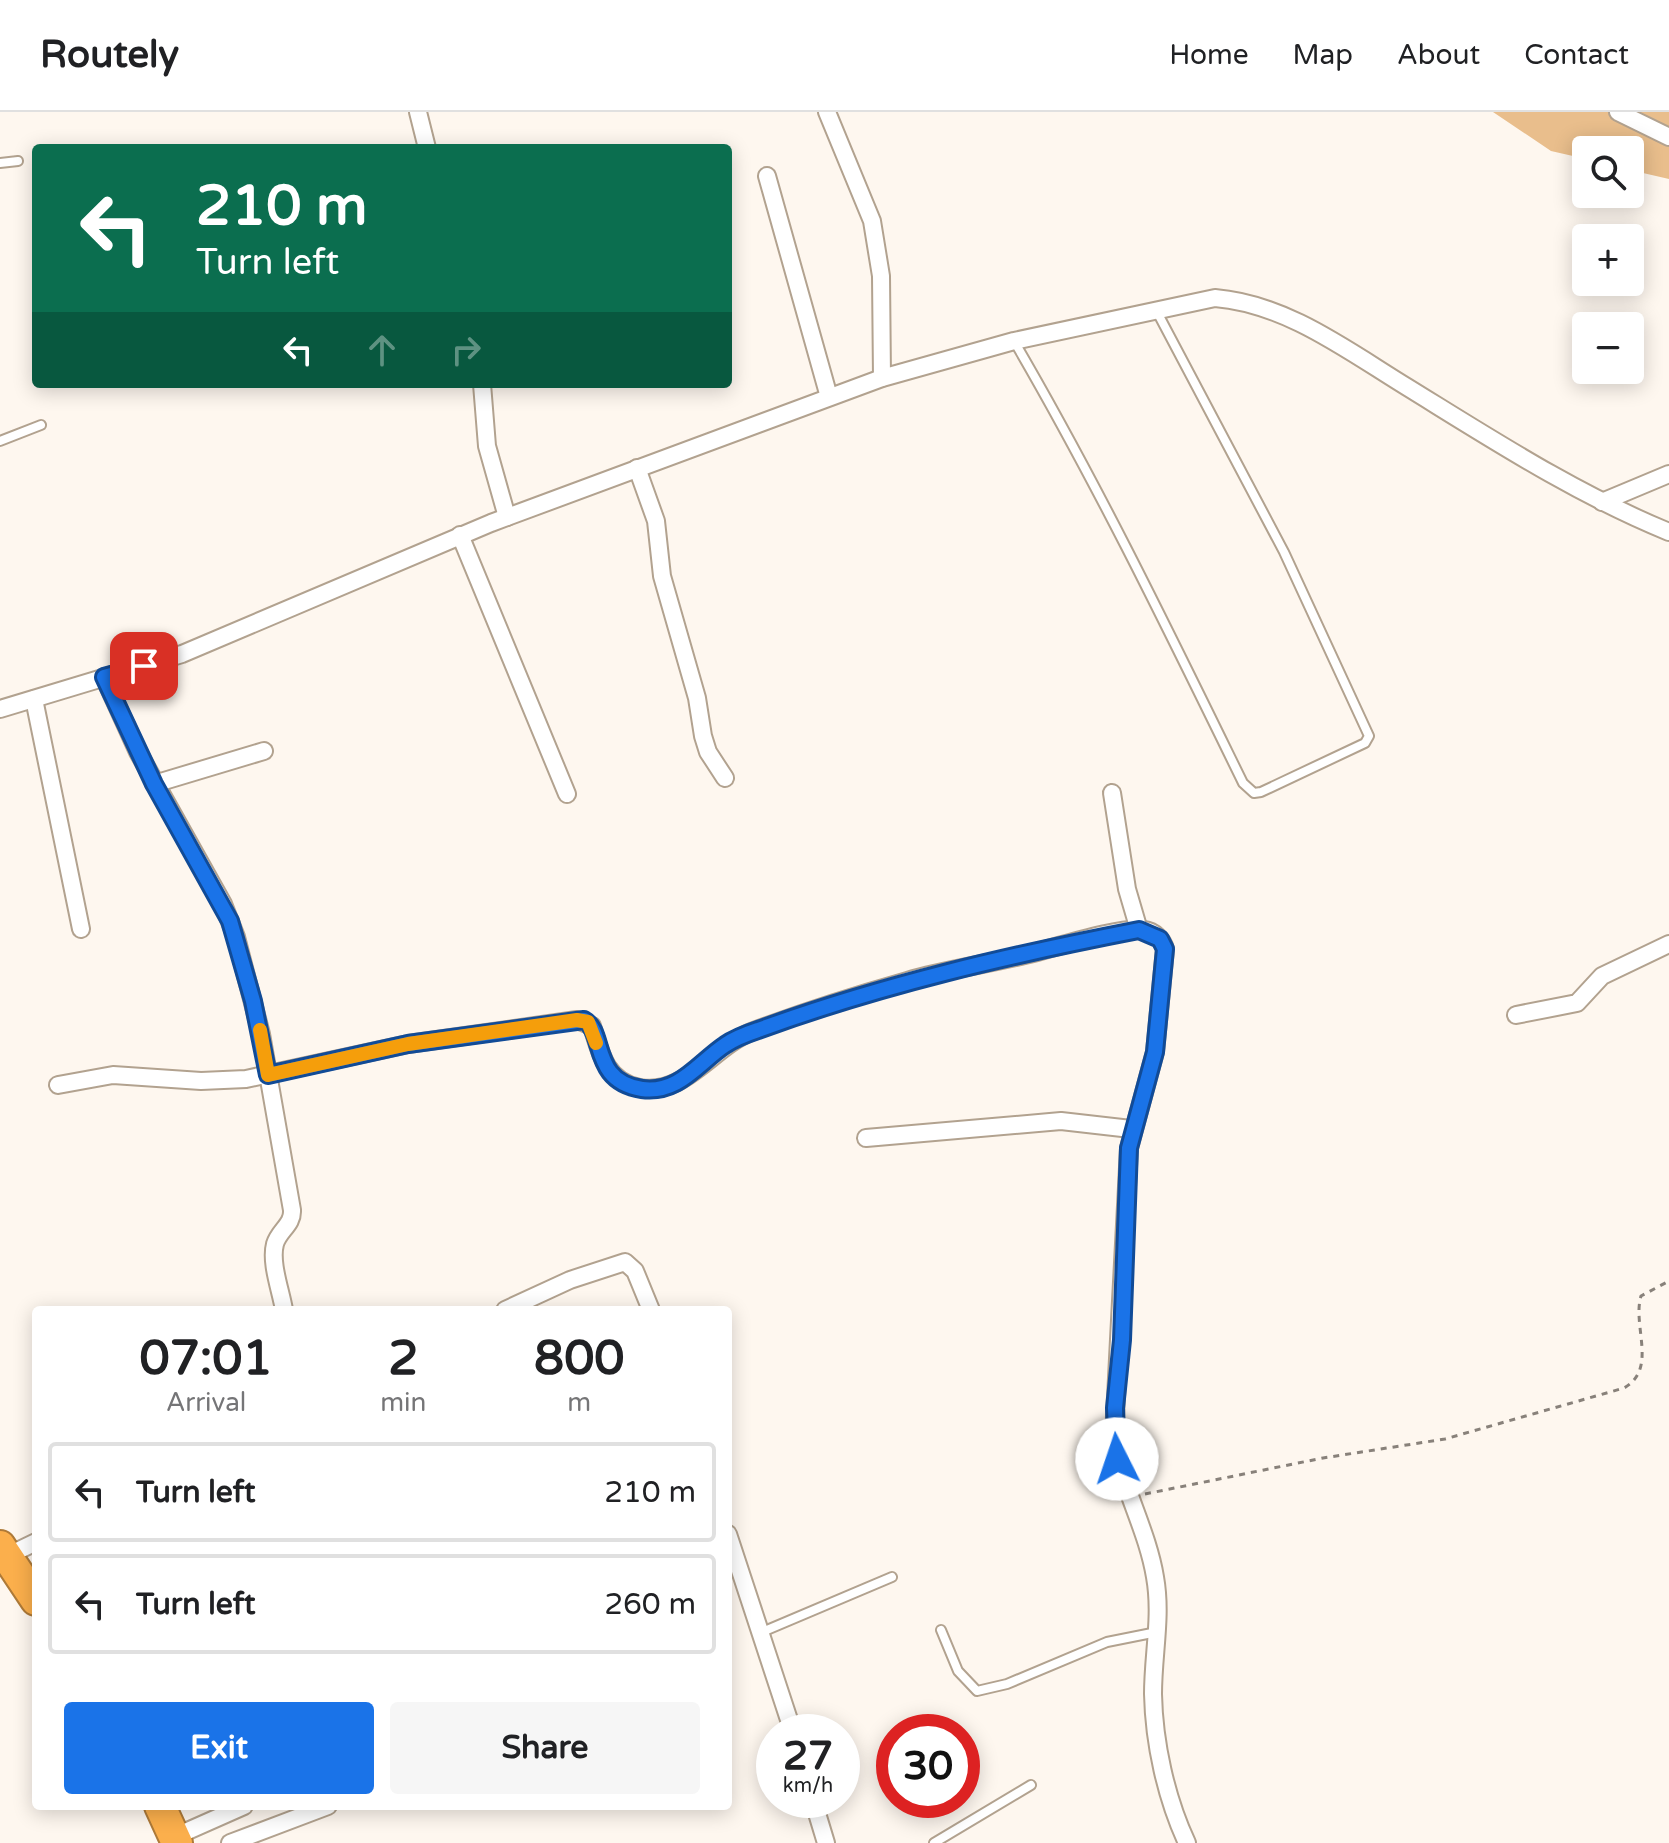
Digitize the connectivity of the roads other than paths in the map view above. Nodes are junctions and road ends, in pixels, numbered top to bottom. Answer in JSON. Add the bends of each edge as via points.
{"nodes":[{"id":1,"x":418,"y":112,"type":"edge"},
{"id":2,"x":827,"y":112,"type":"edge"},
{"id":3,"x":1618,"y":112,"type":"edge"},
{"id":4,"x":1669,"y":137,"type":"edge"},
{"id":5,"x":426,"y":144,"type":"edge"},
{"id":6,"x":18,"y":161,"type":"dead end"},
{"id":7,"x":0,"y":163,"type":"edge"},
{"id":8,"x":767,"y":176,"type":"dead end"},
{"id":9,"x":1156,"y":309,"type":"junction"},
{"id":10,"x":1014,"y":341,"type":"junction"},
{"id":11,"x":882,"y":378,"type":"junction"},
{"id":12,"x":482,"y":388,"type":"edge"},
{"id":13,"x":829,"y":397,"type":"junction"},
{"id":14,"x":41,"y":425,"type":"dead end"},
{"id":15,"x":0,"y":441,"type":"edge"},
{"id":16,"x":637,"y":468,"type":"junction"},
{"id":17,"x":1669,"y":474,"type":"edge"},
{"id":18,"x":1602,"y":502,"type":"junction"},
{"id":19,"x":507,"y":517,"type":"junction"},
{"id":20,"x":1669,"y":532,"type":"edge"},
{"id":21,"x":460,"y":535,"type":"junction"},
{"id":22,"x":104,"y":677,"type":"junction"},
{"id":23,"x":34,"y":699,"type":"junction"},
{"id":24,"x":0,"y":709,"type":"edge"},
{"id":25,"x":264,"y":751,"type":"dead end"},
{"id":26,"x":725,"y":778,"type":"dead end"},
{"id":27,"x":154,"y":784,"type":"junction"},
{"id":28,"x":1112,"y":793,"type":"dead end"},
{"id":29,"x":567,"y":794,"type":"dead end"},
{"id":30,"x":81,"y":929,"type":"dead end"},
{"id":31,"x":1139,"y":930,"type":"junction"},
{"id":32,"x":1669,"y":944,"type":"edge"},
{"id":33,"x":1516,"y":1015,"type":"dead end"},
{"id":34,"x":268,"y":1075,"type":"junction"},
{"id":35,"x":58,"y":1085,"type":"dead end"},
{"id":36,"x":1131,"y":1129,"type":"junction"},
{"id":37,"x":866,"y":1138,"type":"dead end"},
{"id":38,"x":283,"y":1306,"type":"edge"},
{"id":39,"x":514,"y":1306,"type":"edge"},
{"id":40,"x":649,"y":1306,"type":"edge"},
{"id":41,"x":32,"y":1543,"type":"edge"},
{"id":42,"x":732,"y":1546,"type":"edge"},
{"id":43,"x":3,"y":1551,"type":"edge"},
{"id":44,"x":892,"y":1577,"type":"dead end"},
{"id":45,"x":32,"y":1594,"type":"edge"},
{"id":46,"x":941,"y":1630,"type":"dead end"},
{"id":47,"x":762,"y":1632,"type":"junction"},
{"id":48,"x":1158,"y":1632,"type":"junction"},
{"id":49,"x":787,"y":1714,"type":"edge"},
{"id":50,"x":1031,"y":1785,"type":"dead end"},
{"id":51,"x":162,"y":1810,"type":"edge"},
{"id":52,"x":236,"y":1810,"type":"edge"},
{"id":53,"x":317,"y":1810,"type":"edge"},
{"id":54,"x":818,"y":1818,"type":"edge"},
{"id":55,"x":175,"y":1840,"type":"edge"},
{"id":56,"x":230,"y":1843,"type":"edge"},
{"id":57,"x":826,"y":1843,"type":"edge"},
{"id":58,"x":934,"y":1843,"type":"edge"},
{"id":59,"x":1187,"y":1843,"type":"edge"}],
"edges":[{"from":1,"to":5,"type":"street"},
{"from":2,"to":11,"type":"street","via":[[872,221],[881,276]]},
{"from":3,"to":4,"type":"street"},
{"from":6,"to":7,"type":"lane"},
{"from":8,"to":13,"type":"street"},
{"from":9,"to":10,"type":"street"},
{"from":9,"to":10,"type":"lane","via":[[1284,552],[1369,736],[1365,743],[1261,792],[1254,793],[1243,783],[1162,615]]},
{"from":9,"to":18,"type":"street","via":[[1215,298],[1271,310],[1336,343]]},
{"from":10,"to":11,"type":"street"},
{"from":11,"to":13,"type":"street"},
{"from":12,"to":19,"type":"street","via":[[487,446]]},
{"from":13,"to":16,"type":"street"},
{"from":14,"to":15,"type":"lane"},
{"from":16,"to":19,"type":"street"},
{"from":16,"to":26,"type":"street","via":[[656,521],[662,576],[703,736]]},
{"from":17,"to":18,"type":"street"},
{"from":18,"to":20,"type":"street"},
{"from":19,"to":21,"type":"street"},
{"from":21,"to":22,"type":"street","via":[[255,625]]},
{"from":21,"to":29,"type":"street"},
{"from":22,"to":23,"type":"street"},
{"from":22,"to":27,"type":"street"},
{"from":23,"to":24,"type":"street"},
{"from":23,"to":30,"type":"street"},
{"from":25,"to":27,"type":"street"},
{"from":27,"to":34,"type":"street","via":[[230,921]]},
{"from":28,"to":31,"type":"street"},
{"from":31,"to":34,"type":"street","via":[[908,981],[816,1009],[735,1039],[694,1073],[657,1089],[642,1089],[614,1075],[602,1062],[592,1026],[584,1020],[408,1044]]},
{"from":31,"to":36,"type":"street","via":[[1153,933],[1165,949],[1155,1052]]},
{"from":32,"to":33,"type":"street","via":[[1602,976],[1577,1003]]},
{"from":34,"to":35,"type":"street","via":[[226,1081],[113,1075]]},
{"from":34,"to":38,"type":"street","via":[[293,1215],[274,1251]]},
{"from":36,"to":37,"type":"street","via":[[1061,1121]]},
{"from":36,"to":48,"type":"street","via":[[1114,1435],[1117,1459],[1149,1546]]},
{"from":39,"to":40,"type":"street","via":[[625,1262],[635,1271]]},
{"from":41,"to":43,"type":"street"},
{"from":42,"to":47,"type":"street"},
{"from":43,"to":45,"type":"highway"},
{"from":44,"to":47,"type":"lane"},
{"from":46,"to":48,"type":"lane","via":[[958,1671],[977,1691],[1007,1684],[1107,1642]]},
{"from":47,"to":49,"type":"street"},
{"from":48,"to":59,"type":"street","via":[[1155,1723],[1169,1794]]},
{"from":50,"to":58,"type":"lane"},
{"from":51,"to":55,"type":"highway"},
{"from":52,"to":55,"type":"street"},
{"from":53,"to":56,"type":"street"},
{"from":54,"to":57,"type":"street"}]}
